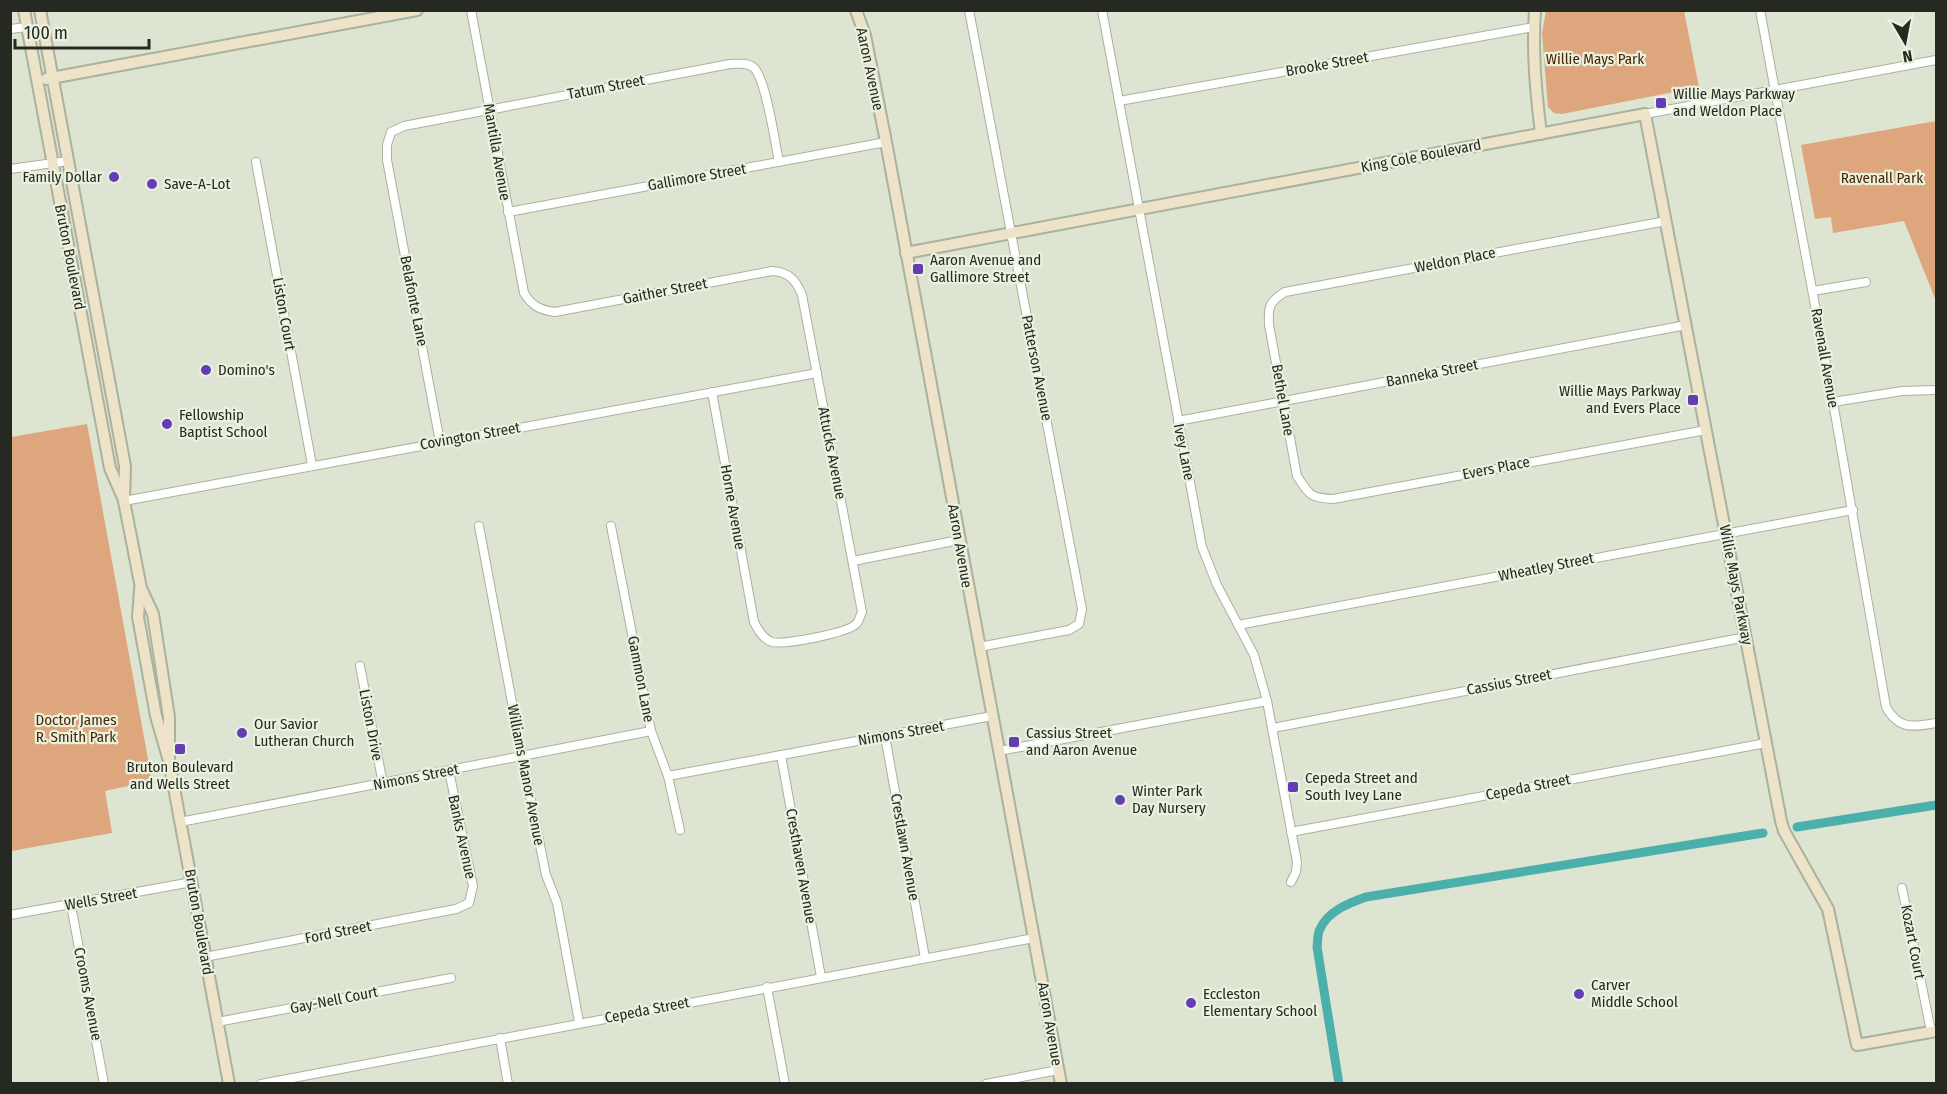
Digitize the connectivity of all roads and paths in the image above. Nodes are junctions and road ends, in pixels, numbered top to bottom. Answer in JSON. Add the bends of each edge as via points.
{"nodes":[{"id":1,"x":24,"y":10,"type":"edge"},
{"id":2,"x":40,"y":10,"type":"edge"},
{"id":3,"x":417,"y":10,"type":"edge"},
{"id":4,"x":471,"y":10,"type":"edge"},
{"id":5,"x":856,"y":10,"type":"edge"},
{"id":6,"x":969,"y":10,"type":"edge"},
{"id":7,"x":1102,"y":10,"type":"edge"},
{"id":8,"x":1535,"y":10,"type":"edge"},
{"id":9,"x":1760,"y":10,"type":"edge"},
{"id":10,"x":27,"y":27,"type":"junction"},
{"id":11,"x":1534,"y":27,"type":"junction"},
{"id":12,"x":10,"y":29,"type":"edge"},
{"id":13,"x":1936,"y":60,"type":"edge"},
{"id":14,"x":52,"y":78,"type":"junction"},
{"id":15,"x":37,"y":81,"type":"junction"},
{"id":16,"x":1774,"y":90,"type":"junction"},
{"id":17,"x":1119,"y":101,"type":"junction"},
{"id":18,"x":490,"y":108,"type":"junction"},
{"id":19,"x":1646,"y":114,"type":"junction"},
{"id":20,"x":1541,"y":134,"type":"junction"},
{"id":21,"x":886,"y":142,"type":"junction"},
{"id":22,"x":387,"y":160,"type":"joint"},
{"id":23,"x":68,"y":161,"type":"junction"},
{"id":24,"x":256,"y":162,"type":"dead end"},
{"id":25,"x":779,"y":162,"type":"junction"},
{"id":26,"x":52,"y":163,"type":"junction"},
{"id":27,"x":10,"y":169,"type":"edge"},
{"id":28,"x":1140,"y":210,"type":"junction"},
{"id":29,"x":508,"y":212,"type":"junction"},
{"id":30,"x":1666,"y":221,"type":"junction"},
{"id":31,"x":1011,"y":234,"type":"junction"},
{"id":32,"x":906,"y":253,"type":"junction"},
{"id":33,"x":1866,"y":282,"type":"dead end"},
{"id":34,"x":1813,"y":291,"type":"junction"},
{"id":35,"x":524,"y":293,"type":"joint"},
{"id":36,"x":802,"y":295,"type":"joint"},
{"id":37,"x":94,"y":298,"type":"junction"},
{"id":38,"x":78,"y":301,"type":"junction"},
{"id":39,"x":1269,"y":325,"type":"joint"},
{"id":40,"x":1686,"y":325,"type":"junction"},
{"id":41,"x":817,"y":373,"type":"junction"},
{"id":42,"x":109,"y":379,"type":"junction"},
{"id":43,"x":93,"y":382,"type":"junction"},
{"id":44,"x":1936,"y":390,"type":"edge"},
{"id":45,"x":712,"y":392,"type":"junction"},
{"id":46,"x":1283,"y":401,"type":"junction"},
{"id":47,"x":1833,"y":402,"type":"junction"},
{"id":48,"x":1178,"y":421,"type":"junction"},
{"id":49,"x":1706,"y":430,"type":"junction"},
{"id":50,"x":440,"y":442,"type":"junction"},
{"id":51,"x":312,"y":465,"type":"junction"},
{"id":52,"x":1297,"y":476,"type":"joint"},
{"id":53,"x":124,"y":501,"type":"junction"},
{"id":54,"x":1853,"y":510,"type":"junction"},
{"id":55,"x":479,"y":526,"type":"dead end"},
{"id":56,"x":611,"y":526,"type":"dead end"},
{"id":57,"x":1726,"y":534,"type":"junction"},
{"id":58,"x":959,"y":540,"type":"junction"},
{"id":59,"x":853,"y":561,"type":"junction"},
{"id":60,"x":862,"y":612,"type":"joint"},
{"id":61,"x":1238,"y":625,"type":"junction"},
{"id":62,"x":1746,"y":637,"type":"junction"},
{"id":63,"x":979,"y":646,"type":"junction"},
{"id":64,"x":360,"y":666,"type":"dead end"},
{"id":65,"x":1267,"y":701,"type":"junction"},
{"id":66,"x":992,"y":716,"type":"junction"},
{"id":67,"x":1936,"y":723,"type":"edge"},
{"id":68,"x":1273,"y":728,"type":"junction"},
{"id":69,"x":651,"y":731,"type":"junction"},
{"id":70,"x":885,"y":736,"type":"junction"},
{"id":71,"x":1766,"y":743,"type":"junction"},
{"id":72,"x":999,"y":751,"type":"junction"},
{"id":73,"x":781,"y":755,"type":"junction"},
{"id":74,"x":522,"y":756,"type":"junction"},
{"id":75,"x":449,"y":771,"type":"junction"},
{"id":76,"x":668,"y":776,"type":"junction"},
{"id":77,"x":383,"y":784,"type":"junction"},
{"id":78,"x":180,"y":822,"type":"junction"},
{"id":79,"x":680,"y":830,"type":"dead end"},
{"id":80,"x":1291,"y":832,"type":"junction"},
{"id":81,"x":192,"y":882,"type":"junction"},
{"id":82,"x":1291,"y":882,"type":"dead end"},
{"id":83,"x":1902,"y":888,"type":"dead end"},
{"id":84,"x":468,"y":903,"type":"joint"},
{"id":85,"x":71,"y":905,"type":"junction"},
{"id":86,"x":10,"y":915,"type":"edge"},
{"id":87,"x":1034,"y":938,"type":"junction"},
{"id":88,"x":205,"y":957,"type":"junction"},
{"id":89,"x":925,"y":958,"type":"junction"},
{"id":90,"x":821,"y":977,"type":"junction"},
{"id":91,"x":451,"y":978,"type":"dead end"},
{"id":92,"x":767,"y":987,"type":"junction"},
{"id":93,"x":217,"y":1022,"type":"junction"},
{"id":94,"x":579,"y":1023,"type":"junction"},
{"id":95,"x":1934,"y":1031,"type":"edge"},
{"id":96,"x":500,"y":1038,"type":"junction"},
{"id":97,"x":1058,"y":1070,"type":"junction"},
{"id":98,"x":104,"y":1083,"type":"edge"},
{"id":99,"x":229,"y":1083,"type":"edge"},
{"id":100,"x":261,"y":1083,"type":"edge"},
{"id":101,"x":508,"y":1083,"type":"edge"},
{"id":102,"x":785,"y":1083,"type":"edge"},
{"id":103,"x":986,"y":1083,"type":"edge"},
{"id":104,"x":1061,"y":1083,"type":"edge"}],
"edges":[{"from":1,"to":10,"type":"street","name":"Bruton Boulevard"},
{"from":2,"to":14,"type":"street","name":"Bruton Boulevard"},
{"from":3,"to":14,"type":"street"},
{"from":4,"to":18,"type":"street","name":"Mantilla Avenue"},
{"from":5,"to":21,"type":"street","name":"Aaron Avenue","via":[[865,35]]},
{"from":6,"to":31,"type":"street","name":"Patterson Avenue"},
{"from":7,"to":17,"type":"street","name":"Ivey Lane"},
{"from":8,"to":11,"type":"street"},
{"from":9,"to":16,"type":"street","name":"Ravenall Avenue"},
{"from":10,"to":12,"type":"street"},
{"from":10,"to":15,"type":"street","name":"Bruton Boulevard"},
{"from":11,"to":17,"type":"street","name":"Brooke Street"},
{"from":11,"to":20,"type":"street"},
{"from":13,"to":16,"type":"street","name":"King Cole Boulevard"},
{"from":14,"to":15,"type":"street"},
{"from":14,"to":23,"type":"street","name":"Bruton Boulevard"},
{"from":15,"to":26,"type":"street","name":"Bruton Boulevard"},
{"from":16,"to":19,"type":"street","name":"King Cole Boulevard"},
{"from":16,"to":34,"type":"street","name":"Ravenall Avenue"},
{"from":17,"to":28,"type":"street","name":"Ivey Lane"},
{"from":18,"to":22,"type":"street","name":"Tatum Street","via":[[391,132]]},
{"from":18,"to":25,"type":"street","name":"Tatum Street","via":[[747,64],[756,69],[763,84]]},
{"from":18,"to":29,"type":"street","name":"Mantilla Avenue"},
{"from":19,"to":20,"type":"street","name":"King Cole Boulevard"},
{"from":19,"to":30,"type":"street","name":"Willie Mays Parkway"},
{"from":20,"to":28,"type":"street","name":"King Cole Boulevard"},
{"from":21,"to":25,"type":"street","name":"Gallimore Street"},
{"from":21,"to":32,"type":"street","name":"Aaron Avenue"},
{"from":22,"to":50,"type":"street","name":"Belafonte Lane"},
{"from":23,"to":26,"type":"street"},
{"from":23,"to":37,"type":"street","name":"Bruton Boulevard"},
{"from":24,"to":51,"type":"street","name":"Liston Court"},
{"from":25,"to":29,"type":"street","name":"Gallimore Street"},
{"from":26,"to":27,"type":"street"},
{"from":26,"to":38,"type":"street","name":"Bruton Boulevard"},
{"from":28,"to":31,"type":"street","name":"King Cole Boulevard"},
{"from":28,"to":48,"type":"street","name":"Ivey Lane"},
{"from":29,"to":35,"type":"street","name":"Mantilla Avenue"},
{"from":30,"to":39,"type":"street","name":"Weldon Place","via":[[1285,292],[1268,309]]},
{"from":30,"to":40,"type":"street","name":"Willie Mays Parkway"},
{"from":31,"to":32,"type":"street","name":"King Cole Boulevard"},
{"from":31,"to":63,"type":"street","name":"Patterson Avenue","via":[[1082,609],[1079,624],[1069,630]]},
{"from":32,"to":58,"type":"street","name":"Aaron Avenue"},
{"from":33,"to":34,"type":"street"},
{"from":34,"to":47,"type":"street","name":"Ravenall Avenue"},
{"from":35,"to":36,"type":"street","name":"Gaither Street","via":[[530,303],[555,312],[772,271],[785,272],[797,282]]},
{"from":36,"to":41,"type":"street","name":"Attucks Avenue"},
{"from":37,"to":38,"type":"street"},
{"from":37,"to":42,"type":"street","name":"Bruton Boulevard"},
{"from":38,"to":43,"type":"street","name":"Bruton Boulevard"},
{"from":39,"to":46,"type":"street","name":"Bethel Lane"},
{"from":40,"to":46,"type":"street","name":"Banneka Street"},
{"from":40,"to":49,"type":"street","name":"Willie Mays Parkway"},
{"from":41,"to":45,"type":"street","name":"Covington Street"},
{"from":41,"to":59,"type":"street","name":"Attucks Avenue"},
{"from":42,"to":43,"type":"street"},
{"from":42,"to":53,"type":"street","name":"Bruton Boulevard","via":[[125,466]]},
{"from":43,"to":53,"type":"street","name":"Bruton Boulevard","via":[[110,468]]},
{"from":44,"to":47,"type":"street"},
{"from":45,"to":50,"type":"street","name":"Covington Street"},
{"from":45,"to":60,"type":"street","name":"Horne Avenue","via":[[759,633],[770,642],[782,643],[843,631],[856,624]]},
{"from":46,"to":48,"type":"street","name":"Banneka Street"},
{"from":46,"to":52,"type":"street","name":"Bethel Lane"},
{"from":47,"to":54,"type":"street","name":"Ravenall Avenue"},
{"from":48,"to":61,"type":"street","name":"Ivey Lane","via":[[1202,547]]},
{"from":49,"to":52,"type":"street","name":"Evers Place","via":[[1333,499],[1317,498]]},
{"from":49,"to":57,"type":"street","name":"Willie Mays Parkway"},
{"from":50,"to":51,"type":"street","name":"Covington Street"},
{"from":51,"to":53,"type":"street","name":"Covington Street"},
{"from":53,"to":78,"type":"street","name":"Bruton Boulevard","via":[[141,588],[153,614]]},
{"from":54,"to":57,"type":"street","name":"Wheatley Street"},
{"from":54,"to":67,"type":"street","name":"Ravenall Avenue","via":[[1886,707],[1902,724]]},
{"from":55,"to":74,"type":"street","name":"Williams Manor Avenue"},
{"from":56,"to":69,"type":"street","name":"Gammon Lane"},
{"from":57,"to":61,"type":"street","name":"Wheatley Street"},
{"from":57,"to":62,"type":"street","name":"Willie Mays Parkway"},
{"from":58,"to":59,"type":"street"},
{"from":58,"to":63,"type":"street","name":"Aaron Avenue"},
{"from":59,"to":60,"type":"street","name":"Attucks Avenue"},
{"from":61,"to":65,"type":"street","name":"Ivey Lane","via":[[1254,655]]},
{"from":62,"to":68,"type":"street","name":"Cassius Street"},
{"from":62,"to":71,"type":"street","name":"Willie Mays Parkway"},
{"from":63,"to":66,"type":"street","name":"Aaron Avenue"},
{"from":64,"to":77,"type":"street","name":"Liston Drive"},
{"from":65,"to":68,"type":"street","name":"Ivey Lane"},
{"from":65,"to":72,"type":"street"},
{"from":66,"to":70,"type":"street","name":"Nimons Street"},
{"from":66,"to":72,"type":"street","name":"Aaron Avenue"},
{"from":68,"to":80,"type":"street","name":"Ivey Lane"},
{"from":69,"to":74,"type":"street","name":"Nimons Street"},
{"from":69,"to":76,"type":"street","name":"Gammon Lane"},
{"from":70,"to":73,"type":"street","name":"Nimons Street"},
{"from":70,"to":89,"type":"street","name":"Crestlawn Avenue"},
{"from":71,"to":80,"type":"street","name":"Cepeda Street"},
{"from":71,"to":95,"type":"street","name":"Willie Mays Parkway","via":[[1784,831],[1828,909],[1857,1045]]},
{"from":72,"to":87,"type":"street","name":"Aaron Avenue"},
{"from":73,"to":76,"type":"street","name":"Nimons Street"},
{"from":73,"to":90,"type":"street","name":"Cresthaven Avenue"},
{"from":74,"to":75,"type":"street","name":"Nimons Street"},
{"from":74,"to":94,"type":"street","name":"Williams Manor Avenue","via":[[546,875],[557,903]]},
{"from":75,"to":77,"type":"street","name":"Nimons Street"},
{"from":75,"to":84,"type":"street","name":"Banks Avenue","via":[[473,886]]},
{"from":76,"to":79,"type":"street","name":"Gammon Lane"},
{"from":77,"to":78,"type":"street","name":"Nimons Street"},
{"from":78,"to":81,"type":"street","name":"Bruton Boulevard"},
{"from":80,"to":82,"type":"street","name":"Ivey Lane","via":[[1297,862]]},
{"from":81,"to":85,"type":"street","name":"Wells Street"},
{"from":81,"to":88,"type":"street","name":"Bruton Boulevard"},
{"from":83,"to":95,"type":"street","name":"Kozart Court"},
{"from":84,"to":88,"type":"street","name":"Ford Street","via":[[456,909]]},
{"from":85,"to":86,"type":"street","name":"Wells Street"},
{"from":85,"to":98,"type":"street","name":"Crooms Avenue"},
{"from":87,"to":89,"type":"street","name":"Cepeda Street"},
{"from":87,"to":97,"type":"street","name":"Aaron Avenue"},
{"from":88,"to":93,"type":"street","name":"Bruton Boulevard"},
{"from":89,"to":90,"type":"street","name":"Cepeda Street"},
{"from":90,"to":92,"type":"street","name":"Cepeda Street"},
{"from":91,"to":93,"type":"street","name":"Gay-Nell Court"},
{"from":92,"to":94,"type":"street","name":"Cepeda Street"},
{"from":92,"to":102,"type":"street"},
{"from":93,"to":99,"type":"street","name":"Bruton Boulevard"},
{"from":94,"to":96,"type":"street","name":"Cepeda Street"},
{"from":96,"to":100,"type":"street","name":"Cepeda Street"},
{"from":96,"to":101,"type":"street"},
{"from":97,"to":103,"type":"street"},
{"from":97,"to":104,"type":"street","name":"Aaron Avenue"}]}
